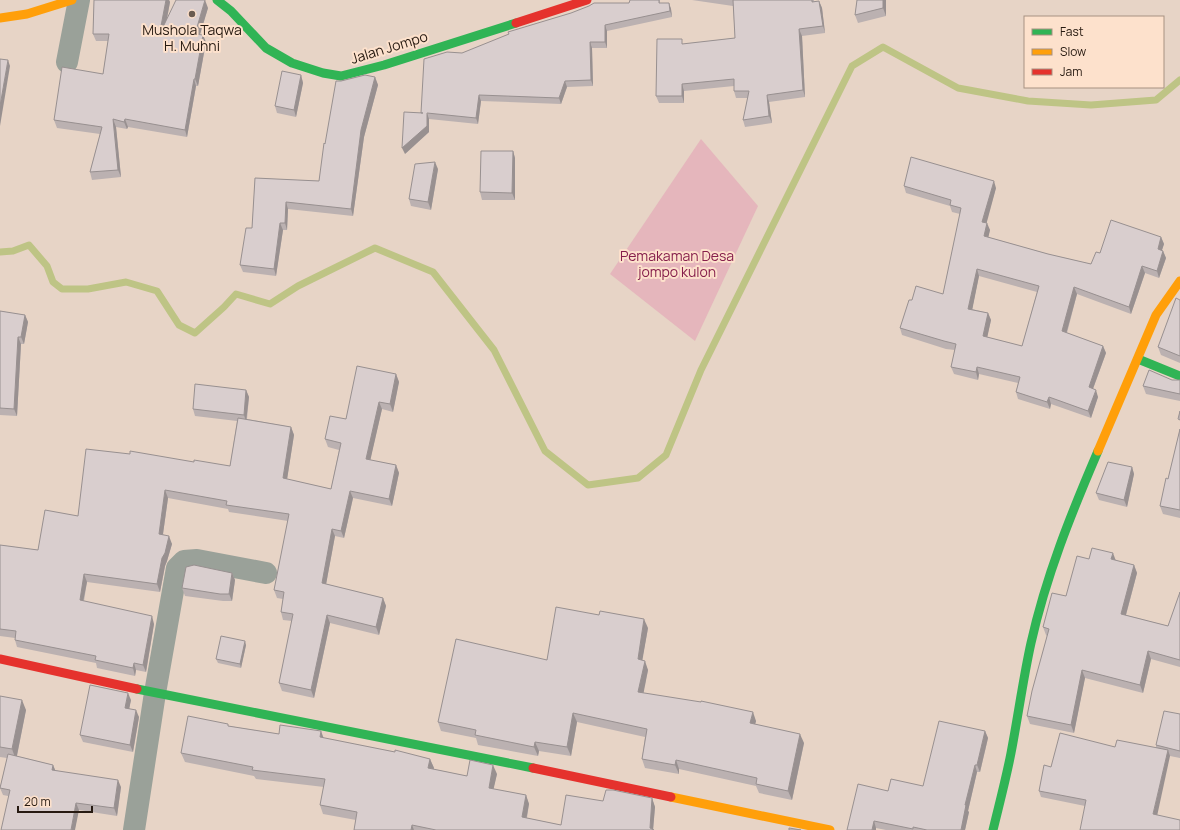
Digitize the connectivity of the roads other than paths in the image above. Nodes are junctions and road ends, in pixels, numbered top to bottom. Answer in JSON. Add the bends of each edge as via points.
{"nodes":[{"id":1,"x":72,"y":0,"type":"edge"},
{"id":2,"x":78,"y":0,"type":"edge"},
{"id":3,"x":217,"y":0,"type":"edge"},
{"id":4,"x":587,"y":0,"type":"edge"},
{"id":5,"x":0,"y":18,"type":"edge"},
{"id":6,"x":67,"y":62,"type":"dead end"},
{"id":7,"x":1180,"y":281,"type":"edge"},
{"id":8,"x":1138,"y":359,"type":"junction"},
{"id":9,"x":1180,"y":376,"type":"edge"},
{"id":10,"x":266,"y":573,"type":"dead end"},
{"id":11,"x":0,"y":659,"type":"edge"},
{"id":12,"x":155,"y":693,"type":"junction"},
{"id":13,"x":134,"y":830,"type":"edge"},
{"id":14,"x":830,"y":830,"type":"edge"},
{"id":15,"x":993,"y":830,"type":"edge"}],
"edges":[{"from":1,"to":5,"type":"street","via":[[26,14]]},
{"from":2,"to":6,"type":"street"},
{"from":3,"to":4,"type":"street","name":"Jalan Jompo","via":[[232,11],[266,48],[292,63],[341,76],[517,24]]},
{"from":7,"to":8,"type":"street","via":[[1156,315]]},
{"from":8,"to":9,"type":"street"},
{"from":8,"to":15,"type":"street","via":[[1074,507],[1044,593],[1031,642],[1011,755]]},
{"from":10,"to":12,"type":"street","via":[[197,560],[184,561],[177,568]]},
{"from":11,"to":12,"type":"street"},
{"from":12,"to":13,"type":"street"},
{"from":12,"to":14,"type":"street","via":[[540,769]]}]}
